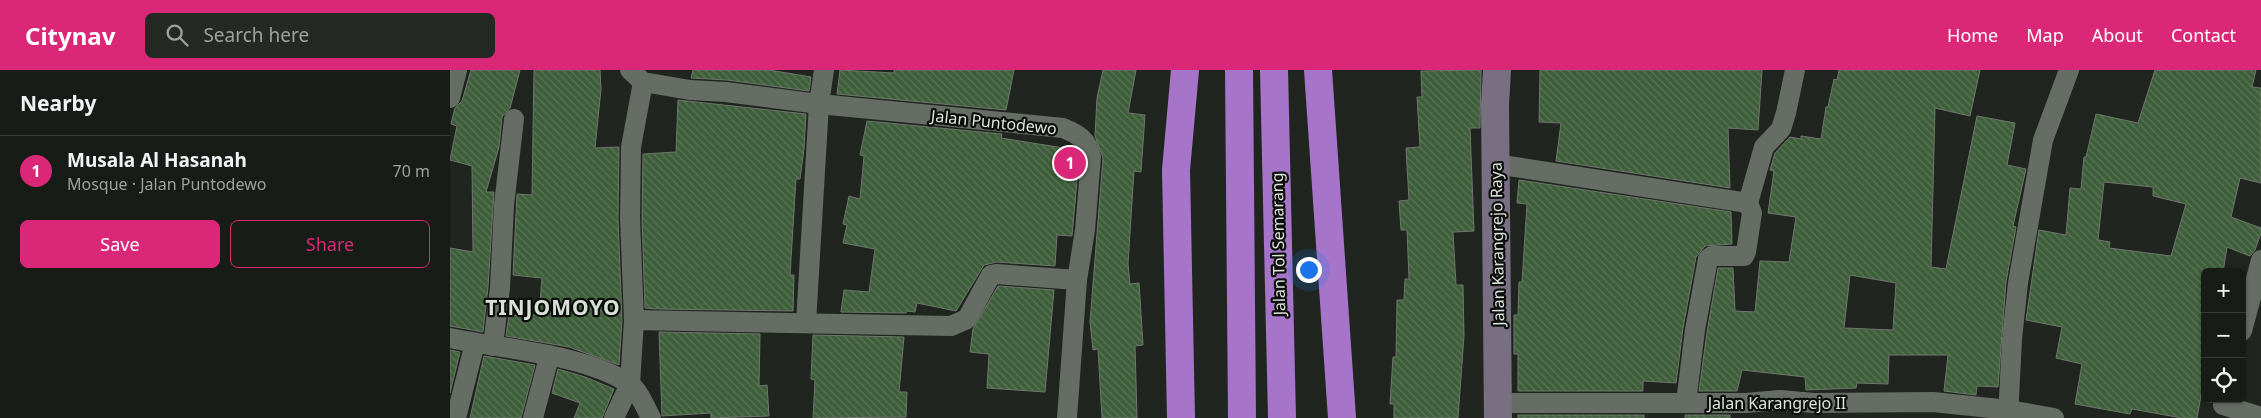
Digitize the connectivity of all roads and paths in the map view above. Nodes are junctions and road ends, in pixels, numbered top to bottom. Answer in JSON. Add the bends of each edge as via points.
{"nodes":[{"id":1,"x":457,"y":70,"type":"edge"},
{"id":2,"x":824,"y":70,"type":"edge"},
{"id":3,"x":1185,"y":70,"type":"edge"},
{"id":4,"x":1239,"y":70,"type":"edge"},
{"id":5,"x":1274,"y":70,"type":"edge"},
{"id":6,"x":1318,"y":70,"type":"edge"},
{"id":7,"x":1497,"y":70,"type":"edge"},
{"id":8,"x":1795,"y":70,"type":"edge"},
{"id":9,"x":2069,"y":70,"type":"edge"},
{"id":10,"x":636,"y":76,"type":"edge"},
{"id":11,"x":450,"y":98,"type":"edge"},
{"id":12,"x":819,"y":104,"type":"junction"},
{"id":13,"x":514,"y":119,"type":"dead end"},
{"id":14,"x":1496,"y":164,"type":"junction"},
{"id":15,"x":1748,"y":203,"type":"junction"},
{"id":16,"x":2261,"y":260,"type":"edge"},
{"id":17,"x":1077,"y":280,"type":"junction"},
{"id":18,"x":2246,"y":316,"type":"edge"},
{"id":19,"x":634,"y":320,"type":"junction"},
{"id":20,"x":806,"y":323,"type":"junction"},
{"id":21,"x":450,"y":338,"type":"edge"},
{"id":22,"x":484,"y":345,"type":"junction"},
{"id":23,"x":549,"y":357,"type":"junction"},
{"id":24,"x":630,"y":384,"type":"junction"},
{"id":25,"x":1686,"y":404,"type":"junction"},
{"id":26,"x":2223,"y":407,"type":"edge"},
{"id":27,"x":1498,"y":411,"type":"edge"},
{"id":28,"x":1746,"y":411,"type":"edge"},
{"id":29,"x":2009,"y":414,"type":"edge"},
{"id":30,"x":2261,"y":417,"type":"edge"},
{"id":31,"x":456,"y":418,"type":"edge"},
{"id":32,"x":534,"y":418,"type":"edge"},
{"id":33,"x":614,"y":418,"type":"edge"},
{"id":34,"x":651,"y":418,"type":"edge"},
{"id":35,"x":1067,"y":418,"type":"edge"},
{"id":36,"x":1180,"y":418,"type":"edge"},
{"id":37,"x":1242,"y":418,"type":"edge"},
{"id":38,"x":1282,"y":418,"type":"edge"},
{"id":39,"x":1342,"y":418,"type":"edge"},
{"id":40,"x":2054,"y":418,"type":"edge"}],
"edges":[{"from":1,"to":11,"type":"street"},
{"from":2,"to":12,"type":"street"},
{"from":3,"to":36,"type":"highway","via":[[1176,170]]},
{"from":4,"to":37,"type":"highway"},
{"from":5,"to":38,"type":"highway","name":"Jalan Tol Semarang"},
{"from":6,"to":39,"type":"highway"},
{"from":7,"to":14,"type":"main road","name":"Jalan Karangrejo Raya"},
{"from":8,"to":15,"type":"street","via":[[1786,113],[1779,132],[1764,147]]},
{"from":9,"to":29,"type":"street","via":[[2042,140],[2018,283]]},
{"from":10,"to":12,"type":"street","name":"Jalan Puntodewo","via":[[690,90]]},
{"from":10,"to":19,"type":"street","via":[[630,218]]},
{"from":12,"to":17,"type":"street","name":"Jalan Puntodewo","via":[[1063,128],[1083,139],[1089,146],[1091,157]]},
{"from":12,"to":20,"type":"street"},
{"from":13,"to":22,"type":"street","via":[[500,247],[500,288]]},
{"from":14,"to":15,"type":"street"},
{"from":14,"to":27,"type":"main road","name":"Jalan Karangrejo Raya"},
{"from":15,"to":25,"type":"street","via":[[1752,213],[1745,254],[1708,259]]},
{"from":16,"to":18,"type":"street"},
{"from":17,"to":20,"type":"street","via":[[996,274],[987,280],[967,319],[951,326]]},
{"from":17,"to":35,"type":"street","name":"Jalan Puntodewo"},
{"from":19,"to":20,"type":"street"},
{"from":19,"to":24,"type":"street"},
{"from":21,"to":22,"type":"street"},
{"from":22,"to":23,"type":"street"},
{"from":22,"to":31,"type":"street"},
{"from":23,"to":24,"type":"street","via":[[575,362]]},
{"from":23,"to":32,"type":"street"},
{"from":24,"to":33,"type":"street"},
{"from":24,"to":34,"type":"street"},
{"from":25,"to":27,"type":"street","name":"Jalan Karangrejo II"},
{"from":25,"to":28,"type":"street","name":"Jalan Karangrejo II"},
{"from":26,"to":30,"type":"street"},
{"from":28,"to":29,"type":"street","name":"Jalan Karangrejo II","via":[[1780,400],[1814,403],[1933,402]]},
{"from":29,"to":40,"type":"street","name":"Jalan Karangrejo II"}]}
